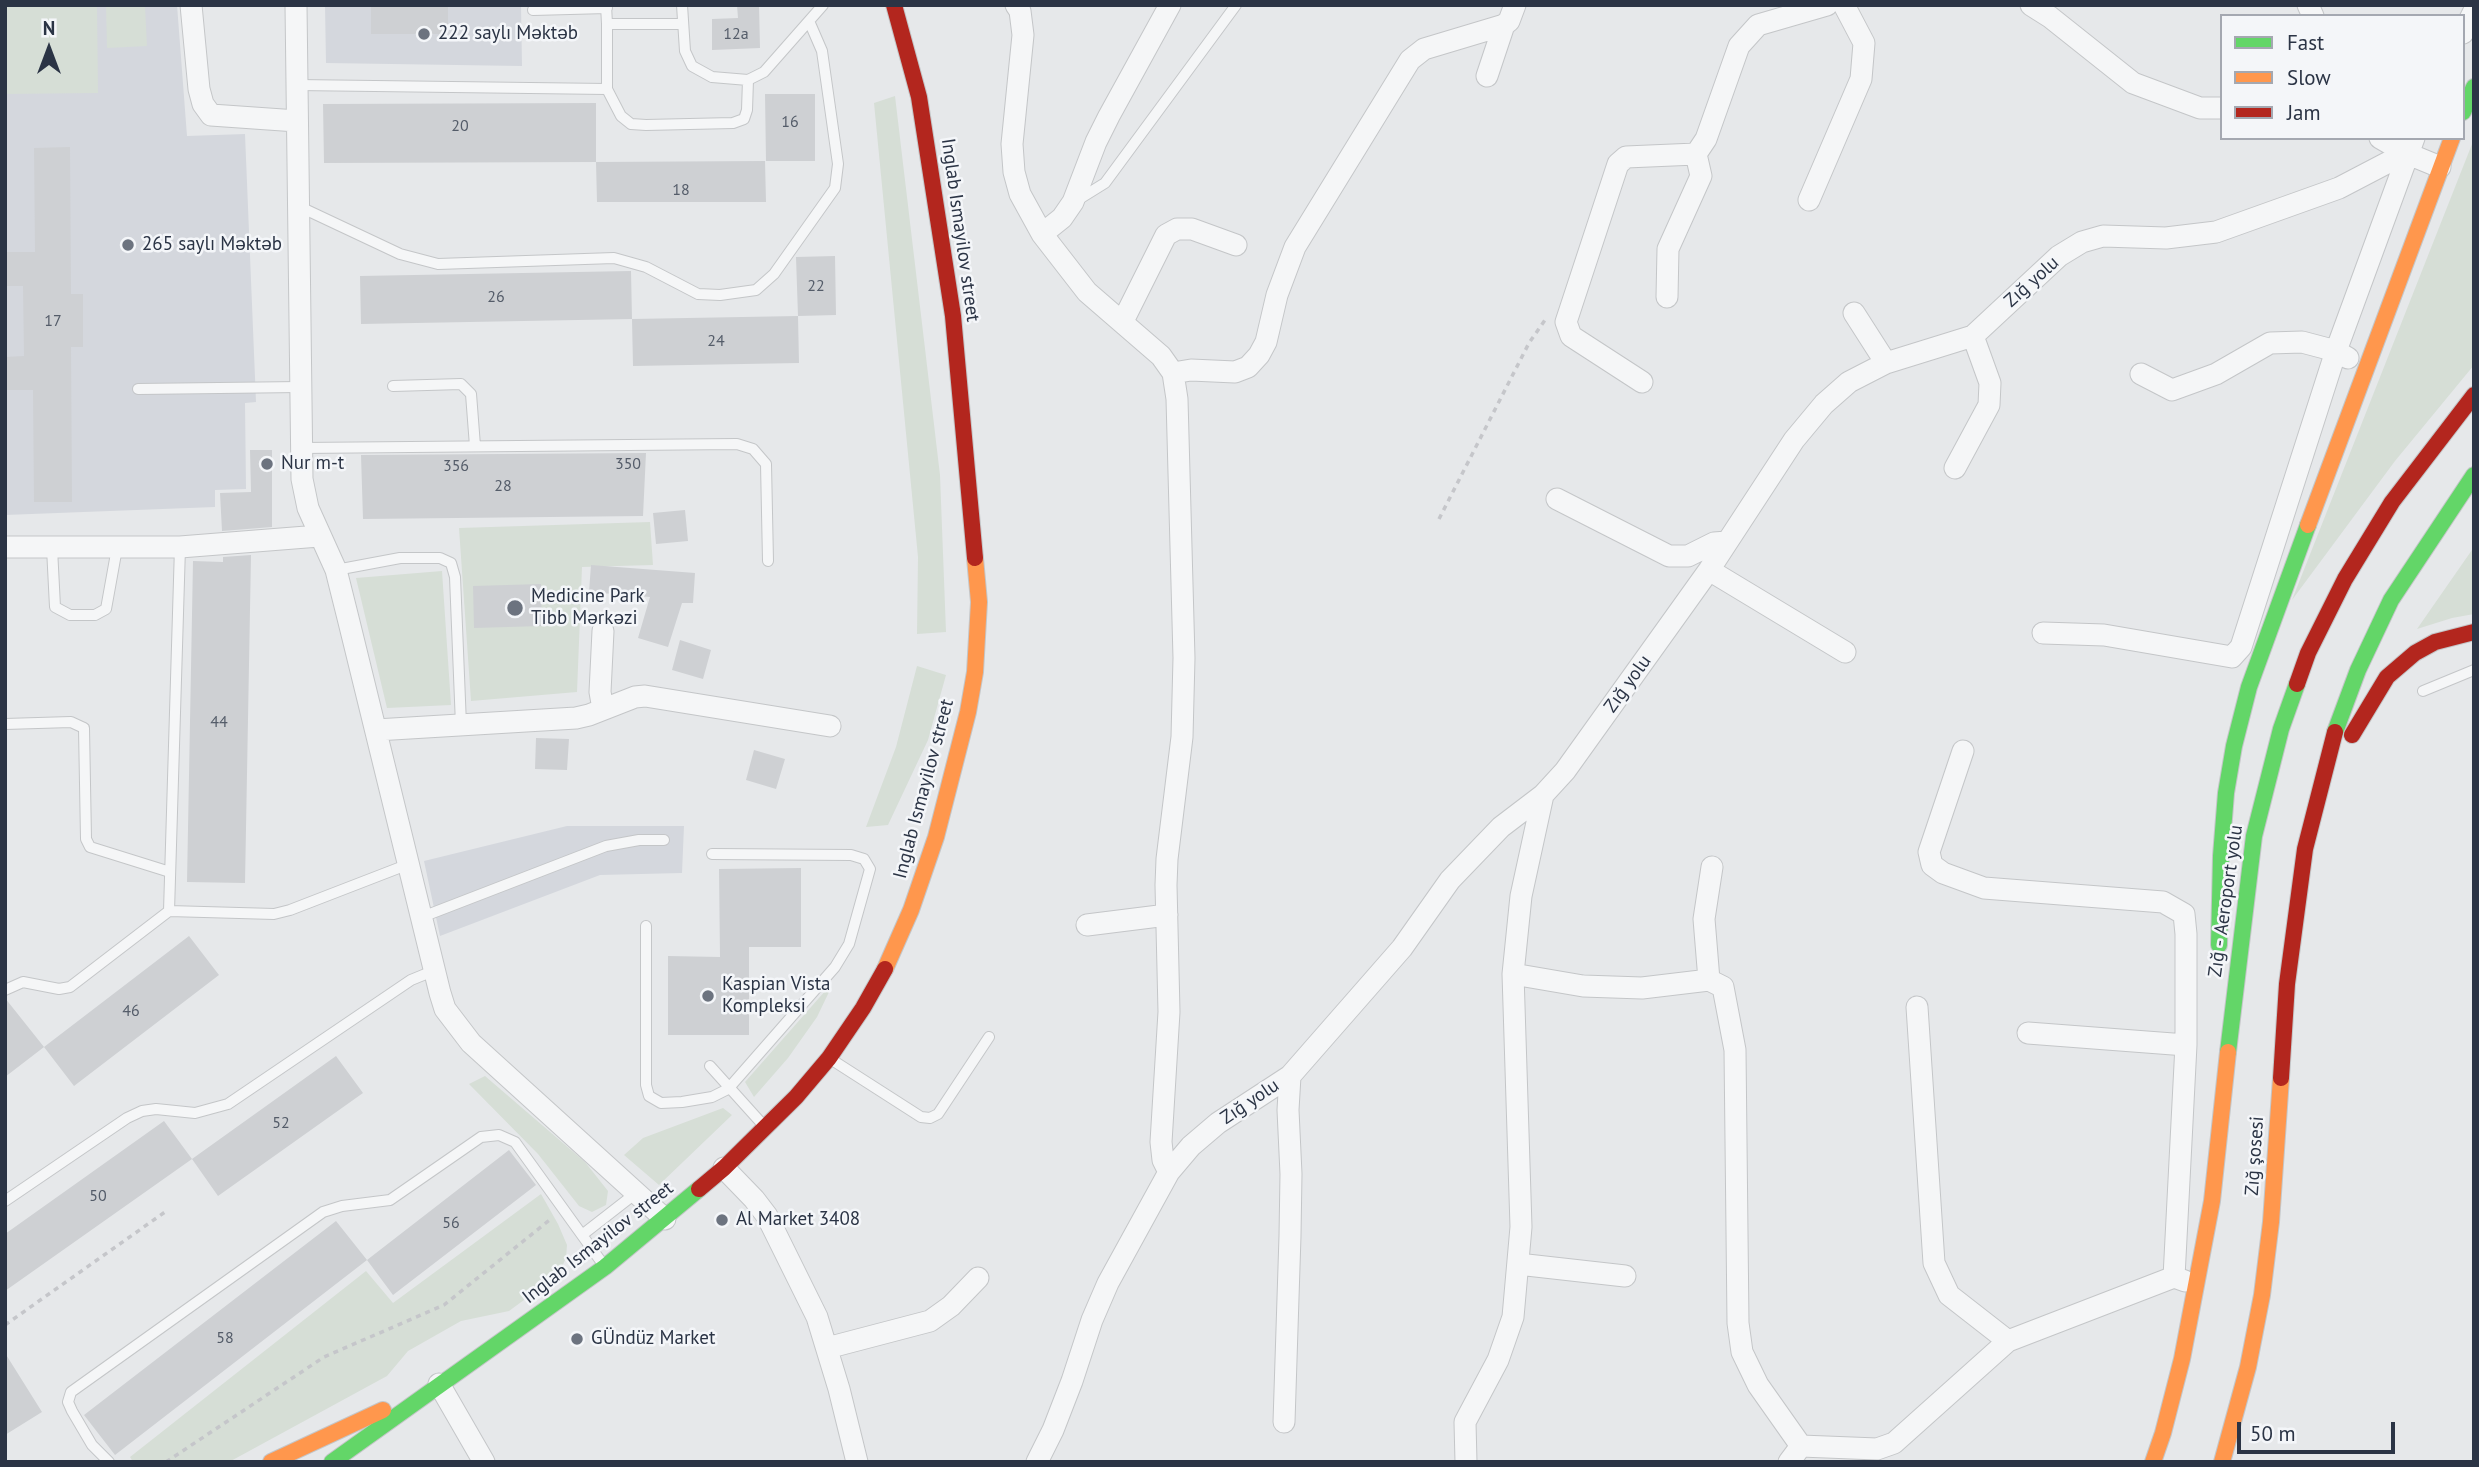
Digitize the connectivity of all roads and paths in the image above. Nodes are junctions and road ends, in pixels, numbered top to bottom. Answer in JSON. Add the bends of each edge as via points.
{"nodes":[{"id":1,"x":191,"y":5,"type":"edge"},
{"id":2,"x":296,"y":5,"type":"edge"},
{"id":3,"x":682,"y":5,"type":"edge"},
{"id":4,"x":823,"y":5,"type":"edge"},
{"id":5,"x":894,"y":5,"type":"edge"},
{"id":6,"x":1016,"y":5,"type":"edge"},
{"id":7,"x":1170,"y":5,"type":"edge"},
{"id":8,"x":1236,"y":5,"type":"edge"},
{"id":9,"x":1516,"y":5,"type":"edge"},
{"id":10,"x":1827,"y":5,"type":"edge"},
{"id":11,"x":1844,"y":5,"type":"edge"},
{"id":12,"x":2031,"y":5,"type":"edge"},
{"id":13,"x":606,"y":7,"type":"edge"},
{"id":14,"x":533,"y":10,"type":"dead end"},
{"id":15,"x":2474,"y":11,"type":"edge"},
{"id":16,"x":809,"y":21,"type":"junction"},
{"id":17,"x":607,"y":24,"type":"junction"},
{"id":18,"x":683,"y":24,"type":"junction"},
{"id":19,"x":1504,"y":25,"type":"junction"},
{"id":20,"x":2465,"y":29,"type":"edge"},
{"id":21,"x":1487,"y":76,"type":"dead end"},
{"id":22,"x":748,"y":80,"type":"junction"},
{"id":23,"x":297,"y":85,"type":"junction"},
{"id":24,"x":2474,"y":87,"type":"edge"},
{"id":25,"x":607,"y":89,"type":"junction"},
{"id":26,"x":2465,"y":107,"type":"edge"},
{"id":27,"x":2220,"y":108,"type":"edge"},
{"id":28,"x":297,"y":121,"type":"junction"},
{"id":29,"x":2387,"y":140,"type":"edge"},
{"id":30,"x":2451,"y":140,"type":"edge"},
{"id":31,"x":2410,"y":146,"type":"edge"},
{"id":32,"x":1696,"y":154,"type":"junction"},
{"id":33,"x":2440,"y":167,"type":"junction"},
{"id":34,"x":1809,"y":200,"type":"dead end"},
{"id":35,"x":1073,"y":202,"type":"junction"},
{"id":36,"x":298,"y":205,"type":"junction"},
{"id":37,"x":1042,"y":234,"type":"junction"},
{"id":38,"x":1236,"y":245,"type":"dead end"},
{"id":39,"x":1574,"y":296,"type":"junction"},
{"id":40,"x":1667,"y":297,"type":"dead end"},
{"id":41,"x":1854,"y":313,"type":"dead end"},
{"id":42,"x":1123,"y":321,"type":"junction"},
{"id":43,"x":1973,"y":336,"type":"junction"},
{"id":44,"x":2336,"y":351,"type":"junction"},
{"id":45,"x":1886,"y":363,"type":"junction"},
{"id":46,"x":2365,"y":368,"type":"junction"},
{"id":47,"x":1173,"y":373,"type":"junction"},
{"id":48,"x":2141,"y":374,"type":"dead end"},
{"id":49,"x":1642,"y":382,"type":"dead end"},
{"id":50,"x":393,"y":386,"type":"dead end"},
{"id":51,"x":300,"y":387,"type":"junction"},
{"id":52,"x":138,"y":389,"type":"dead end"},
{"id":53,"x":2474,"y":395,"type":"edge"},
{"id":54,"x":475,"y":446,"type":"junction"},
{"id":55,"x":300,"y":449,"type":"junction"},
{"id":56,"x":1955,"y":468,"type":"dead end"},
{"id":57,"x":2474,"y":475,"type":"edge"},
{"id":58,"x":1557,"y":499,"type":"dead end"},
{"id":59,"x":1439,"y":519,"type":"dead end"},
{"id":60,"x":319,"y":536,"type":"junction"},
{"id":61,"x":1727,"y":542,"type":"junction"},
{"id":62,"x":5,"y":547,"type":"edge"},
{"id":63,"x":180,"y":547,"type":"junction"},
{"id":64,"x":52,"y":548,"type":"junction"},
{"id":65,"x":117,"y":548,"type":"junction"},
{"id":66,"x":768,"y":561,"type":"dead end"},
{"id":67,"x":336,"y":570,"type":"junction"},
{"id":68,"x":1709,"y":570,"type":"junction"},
{"id":69,"x":603,"y":631,"type":"dead end"},
{"id":70,"x":2474,"y":632,"type":"edge"},
{"id":71,"x":2043,"y":633,"type":"dead end"},
{"id":72,"x":1846,"y":652,"type":"dead end"},
{"id":73,"x":2474,"y":670,"type":"edge"},
{"id":74,"x":2423,"y":691,"type":"dead end"},
{"id":75,"x":603,"y":709,"type":"junction"},
{"id":76,"x":5,"y":724,"type":"edge"},
{"id":77,"x":461,"y":725,"type":"junction"},
{"id":78,"x":830,"y":726,"type":"dead end"},
{"id":79,"x":376,"y":730,"type":"junction"},
{"id":80,"x":1963,"y":751,"type":"dead end"},
{"id":81,"x":1543,"y":795,"type":"junction"},
{"id":82,"x":664,"y":840,"type":"dead end"},
{"id":83,"x":2305,"y":849,"type":"junction"},
{"id":84,"x":712,"y":855,"type":"dead end"},
{"id":85,"x":409,"y":864,"type":"junction"},
{"id":86,"x":1712,"y":867,"type":"dead end"},
{"id":87,"x":170,"y":872,"type":"junction"},
{"id":88,"x":169,"y":911,"type":"junction"},
{"id":89,"x":1167,"y":915,"type":"junction"},
{"id":90,"x":422,"y":917,"type":"junction"},
{"id":91,"x":1087,"y":925,"type":"dead end"},
{"id":92,"x":646,"y":926,"type":"dead end"},
{"id":93,"x":2218,"y":967,"type":"dead end"},
{"id":94,"x":433,"y":971,"type":"junction"},
{"id":95,"x":1513,"y":974,"type":"junction"},
{"id":96,"x":1709,"y":980,"type":"junction"},
{"id":97,"x":5,"y":990,"type":"edge"},
{"id":98,"x":1917,"y":1007,"type":"dead end"},
{"id":99,"x":2217,"y":1008,"type":"dead end"},
{"id":100,"x":2028,"y":1033,"type":"dead end"},
{"id":101,"x":989,"y":1037,"type":"dead end"},
{"id":102,"x":2186,"y":1045,"type":"junction"},
{"id":103,"x":830,"y":1058,"type":"junction"},
{"id":104,"x":710,"y":1066,"type":"dead end"},
{"id":105,"x":1290,"y":1076,"type":"junction"},
{"id":106,"x":728,"y":1088,"type":"junction"},
{"id":107,"x":766,"y":1128,"type":"junction"},
{"id":108,"x":724,"y":1168,"type":"junction"},
{"id":109,"x":1169,"y":1172,"type":"junction"},
{"id":110,"x":636,"y":1193,"type":"junction"},
{"id":111,"x":5,"y":1201,"type":"edge"},
{"id":112,"x":2212,"y":1201,"type":"junction"},
{"id":113,"x":563,"y":1209,"type":"junction"},
{"id":114,"x":165,"y":1212,"type":"dead end"},
{"id":115,"x":665,"y":1219,"type":"junction"},
{"id":116,"x":582,"y":1235,"type":"junction"},
{"id":117,"x":1518,"y":1264,"type":"junction"},
{"id":118,"x":605,"y":1267,"type":"junction"},
{"id":119,"x":1625,"y":1276,"type":"dead end"},
{"id":120,"x":2174,"y":1277,"type":"junction"},
{"id":121,"x":978,"y":1278,"type":"dead end"},
{"id":122,"x":2197,"y":1287,"type":"junction"},
{"id":123,"x":5,"y":1325,"type":"edge"},
{"id":124,"x":2008,"y":1341,"type":"junction"},
{"id":125,"x":827,"y":1348,"type":"junction"},
{"id":126,"x":439,"y":1384,"type":"junction"},
{"id":127,"x":1284,"y":1422,"type":"dead end"},
{"id":128,"x":1795,"y":1454,"type":"edge"},
{"id":129,"x":109,"y":1462,"type":"edge"},
{"id":130,"x":166,"y":1462,"type":"edge"},
{"id":131,"x":271,"y":1462,"type":"edge"},
{"id":132,"x":332,"y":1462,"type":"edge"},
{"id":133,"x":484,"y":1462,"type":"edge"},
{"id":134,"x":858,"y":1462,"type":"edge"},
{"id":135,"x":1037,"y":1462,"type":"edge"},
{"id":136,"x":1466,"y":1462,"type":"edge"},
{"id":137,"x":2153,"y":1462,"type":"edge"},
{"id":138,"x":2222,"y":1462,"type":"edge"}],
"edges":[{"from":1,"to":28,"type":"street","via":[[199,89],[211,115]]},
{"from":2,"to":23,"type":"street"},
{"from":3,"to":18,"type":"lane"},
{"from":4,"to":16,"type":"lane"},
{"from":5,"to":103,"type":"main road","name":"Inglab Ismayilov street","via":[[919,97],[953,316],[979,602],[978,634],[968,712],[936,837],[911,910],[888,963]]},
{"from":6,"to":37,"type":"street","via":[[1023,35],[1012,144],[1014,172],[1020,194]]},
{"from":7,"to":35,"type":"street","via":[[1105,125]]},
{"from":8,"to":35,"type":"lane","via":[[1105,183]]},
{"from":9,"to":19,"type":"street"},
{"from":10,"to":32,"type":"street","via":[[1758,25],[1739,46],[1706,139]]},
{"from":11,"to":34,"type":"street","via":[[1864,43],[1861,79]]},
{"from":12,"to":27,"type":"street","via":[[2133,83],[2200,108]]},
{"from":13,"to":14,"type":"lane"},
{"from":13,"to":17,"type":"lane"},
{"from":15,"to":20,"type":"street"},
{"from":16,"to":22,"type":"lane","via":[[764,72]]},
{"from":16,"to":36,"type":"lane","via":[[822,51],[838,164],[835,188],[774,274],[755,290],[698,294],[646,267],[614,258],[438,264],[400,254]]},
{"from":17,"to":18,"type":"lane"},
{"from":17,"to":25,"type":"lane"},
{"from":18,"to":22,"type":"lane","via":[[685,51],[692,66],[712,76]]},
{"from":19,"to":21,"type":"street"},
{"from":19,"to":47,"type":"street","via":[[1424,50],[1410,60],[1295,247],[1266,342],[1248,367],[1235,372]]},
{"from":22,"to":25,"type":"lane","via":[[744,119],[733,123],[631,124],[621,116]]},
{"from":23,"to":25,"type":"lane"},
{"from":23,"to":28,"type":"street"},
{"from":24,"to":26,"type":"main road"},
{"from":28,"to":36,"type":"street"},
{"from":29,"to":31,"type":"street"},
{"from":30,"to":33,"type":"main road"},
{"from":31,"to":33,"type":"street"},
{"from":31,"to":43,"type":"street","name":"Zığ yolu","via":[[2339,188],[2216,232],[2166,238],[2103,236],[2082,242],[2059,256]]},
{"from":31,"to":44,"type":"street"},
{"from":32,"to":39,"type":"street","via":[[1626,157],[1618,164]]},
{"from":32,"to":40,"type":"street","via":[[1700,176],[1668,250]]},
{"from":33,"to":46,"type":"main road"},
{"from":35,"to":37,"type":"street"},
{"from":36,"to":51,"type":"street"},
{"from":37,"to":42,"type":"street","via":[[1087,292]]},
{"from":38,"to":42,"type":"street","via":[[1192,229],[1166,235]]},
{"from":39,"to":49,"type":"street","via":[[1566,321],[1572,336]]},
{"from":39,"to":59,"type":"path","via":[[1555,306],[1529,343]]},
{"from":41,"to":45,"type":"street"},
{"from":42,"to":47,"type":"street"},
{"from":43,"to":45,"type":"street","name":"Zığ yolu"},
{"from":43,"to":56,"type":"street","via":[[1990,383],[1989,404]]},
{"from":44,"to":46,"type":"street"},
{"from":44,"to":48,"type":"street","via":[[2302,342],[2270,343],[2216,374],[2172,390]]},
{"from":44,"to":71,"type":"street","via":[[2241,647],[2232,657],[2104,635]]},
{"from":45,"to":61,"type":"street","name":"Zığ yolu","via":[[1850,382],[1824,404],[1794,440]]},
{"from":46,"to":93,"type":"main road","via":[[2249,687],[2234,746],[2221,856]]},
{"from":47,"to":89,"type":"street","via":[[1184,658],[1182,737],[1167,859]]},
{"from":50,"to":54,"type":"lane","via":[[461,384],[471,394]]},
{"from":51,"to":52,"type":"lane"},
{"from":51,"to":55,"type":"street"},
{"from":53,"to":112,"type":"main road","name":"Zığ - Aeroport yolu","via":[[2392,502],[2345,579],[2308,653],[2281,729],[2254,836]]},
{"from":54,"to":55,"type":"lane"},
{"from":54,"to":66,"type":"lane","via":[[737,443],[753,449],[766,464]]},
{"from":55,"to":60,"type":"street","via":[[308,508]]},
{"from":57,"to":83,"type":"main road","via":[[2390,600],[2358,670],[2331,744]]},
{"from":58,"to":61,"type":"street","via":[[1668,556],[1688,556]]},
{"from":60,"to":63,"type":"street"},
{"from":60,"to":67,"type":"street"},
{"from":61,"to":68,"type":"street","name":"Zığ yolu"},
{"from":62,"to":64,"type":"street"},
{"from":63,"to":65,"type":"street"},
{"from":63,"to":87,"type":"lane"},
{"from":64,"to":65,"type":"street"},
{"from":64,"to":65,"type":"lane","via":[[55,607],[70,615],[95,615],[106,609]]},
{"from":67,"to":77,"type":"lane","via":[[400,558],[440,558],[451,563]]},
{"from":67,"to":79,"type":"street"},
{"from":68,"to":72,"type":"street"},
{"from":68,"to":81,"type":"street","name":"Zığ yolu","via":[[1565,772]]},
{"from":69,"to":75,"type":"street"},
{"from":70,"to":83,"type":"main road","via":[[2415,653],[2386,677],[2346,746]]},
{"from":73,"to":74,"type":"lane"},
{"from":75,"to":77,"type":"street","via":[[576,718]]},
{"from":75,"to":78,"type":"street","via":[[645,696]]},
{"from":76,"to":87,"type":"lane","via":[[71,722],[84,728],[86,839],[90,847]]},
{"from":77,"to":79,"type":"street"},
{"from":79,"to":85,"type":"street"},
{"from":80,"to":102,"type":"street","via":[[1929,852],[1932,865],[1984,888],[2162,902],[2184,914]]},
{"from":81,"to":95,"type":"street","via":[[1521,896]]},
{"from":81,"to":105,"type":"street","name":"Zığ yolu","via":[[1501,827],[1450,880],[1402,948]]},
{"from":82,"to":90,"type":"lane","via":[[606,846]]},
{"from":83,"to":138,"type":"main road","name":"Zığ şosesi","via":[[2287,984],[2272,1222],[2248,1367]]},
{"from":84,"to":106,"type":"lane","via":[[851,855],[864,859],[870,869],[849,944],[835,967]]},
{"from":85,"to":88,"type":"lane","via":[[274,914]]},
{"from":85,"to":90,"type":"street"},
{"from":86,"to":96,"type":"street","via":[[1704,919]]},
{"from":87,"to":88,"type":"lane"},
{"from":88,"to":97,"type":"lane","via":[[70,987],[23,982]]},
{"from":89,"to":91,"type":"street"},
{"from":89,"to":109,"type":"street","via":[[1169,1012],[1161,1142]]},
{"from":90,"to":94,"type":"street"},
{"from":92,"to":106,"type":"lane","via":[[649,1096],[661,1103],[682,1102],[712,1097]]},
{"from":94,"to":110,"type":"street","via":[[445,1009],[459,1030]]},
{"from":94,"to":111,"type":"lane","via":[[411,980],[228,1104],[195,1113],[142,1111]]},
{"from":95,"to":96,"type":"street","via":[[1583,986],[1642,988]]},
{"from":95,"to":117,"type":"street","via":[[1521,1227]]},
{"from":96,"to":128,"type":"street","via":[[1723,987],[1735,1050],[1742,1352]]},
{"from":98,"to":124,"type":"street","via":[[1934,1263],[1949,1295]]},
{"from":99,"to":112,"type":"main road"},
{"from":100,"to":102,"type":"street"},
{"from":101,"to":103,"type":"lane","via":[[938,1114],[930,1118],[921,1117]]},
{"from":102,"to":120,"type":"street"},
{"from":103,"to":107,"type":"main road","name":"Inglab Ismayilov street"},
{"from":104,"to":106,"type":"lane"},
{"from":105,"to":109,"type":"street","name":"Zığ yolu","via":[[1218,1123]]},
{"from":105,"to":127,"type":"street"},
{"from":106,"to":107,"type":"lane"},
{"from":107,"to":108,"type":"main road","name":"Inglab Ismayilov street"},
{"from":108,"to":115,"type":"main road","name":"Inglab Ismayilov street"},
{"from":108,"to":125,"type":"street","via":[[773,1226]]},
{"from":109,"to":135,"type":"street","name":"Zığ yolu","via":[[1108,1283]]},
{"from":110,"to":115,"type":"street"},
{"from":110,"to":116,"type":"lane"},
{"from":112,"to":122,"type":"main road","name":"Zığ - Aeroport yolu"},
{"from":113,"to":116,"type":"lane"},
{"from":113,"to":129,"type":"lane","via":[[515,1142],[499,1135],[481,1138],[390,1200],[323,1212],[71,1392],[68,1402],[72,1411],[92,1445]]},
{"from":113,"to":130,"type":"path","via":[[444,1306],[324,1357]]},
{"from":114,"to":123,"type":"path"},
{"from":115,"to":118,"type":"main road","name":"Inglab Ismayilov street"},
{"from":116,"to":118,"type":"lane"},
{"from":117,"to":119,"type":"street"},
{"from":117,"to":136,"type":"street","via":[[1513,1317],[1498,1360],[1465,1422]]},
{"from":118,"to":126,"type":"main road","name":"Inglab Ismayilov street"},
{"from":120,"to":122,"type":"street"},
{"from":120,"to":124,"type":"street"},
{"from":121,"to":125,"type":"street","via":[[930,1321]]},
{"from":122,"to":137,"type":"main road","name":"Zığ - Aeroport yolu"},
{"from":124,"to":128,"type":"street","via":[[1894,1443],[1877,1449]]},
{"from":125,"to":134,"type":"street"},
{"from":126,"to":131,"type":"main road"},
{"from":126,"to":132,"type":"main road"},
{"from":126,"to":133,"type":"street"}]}
